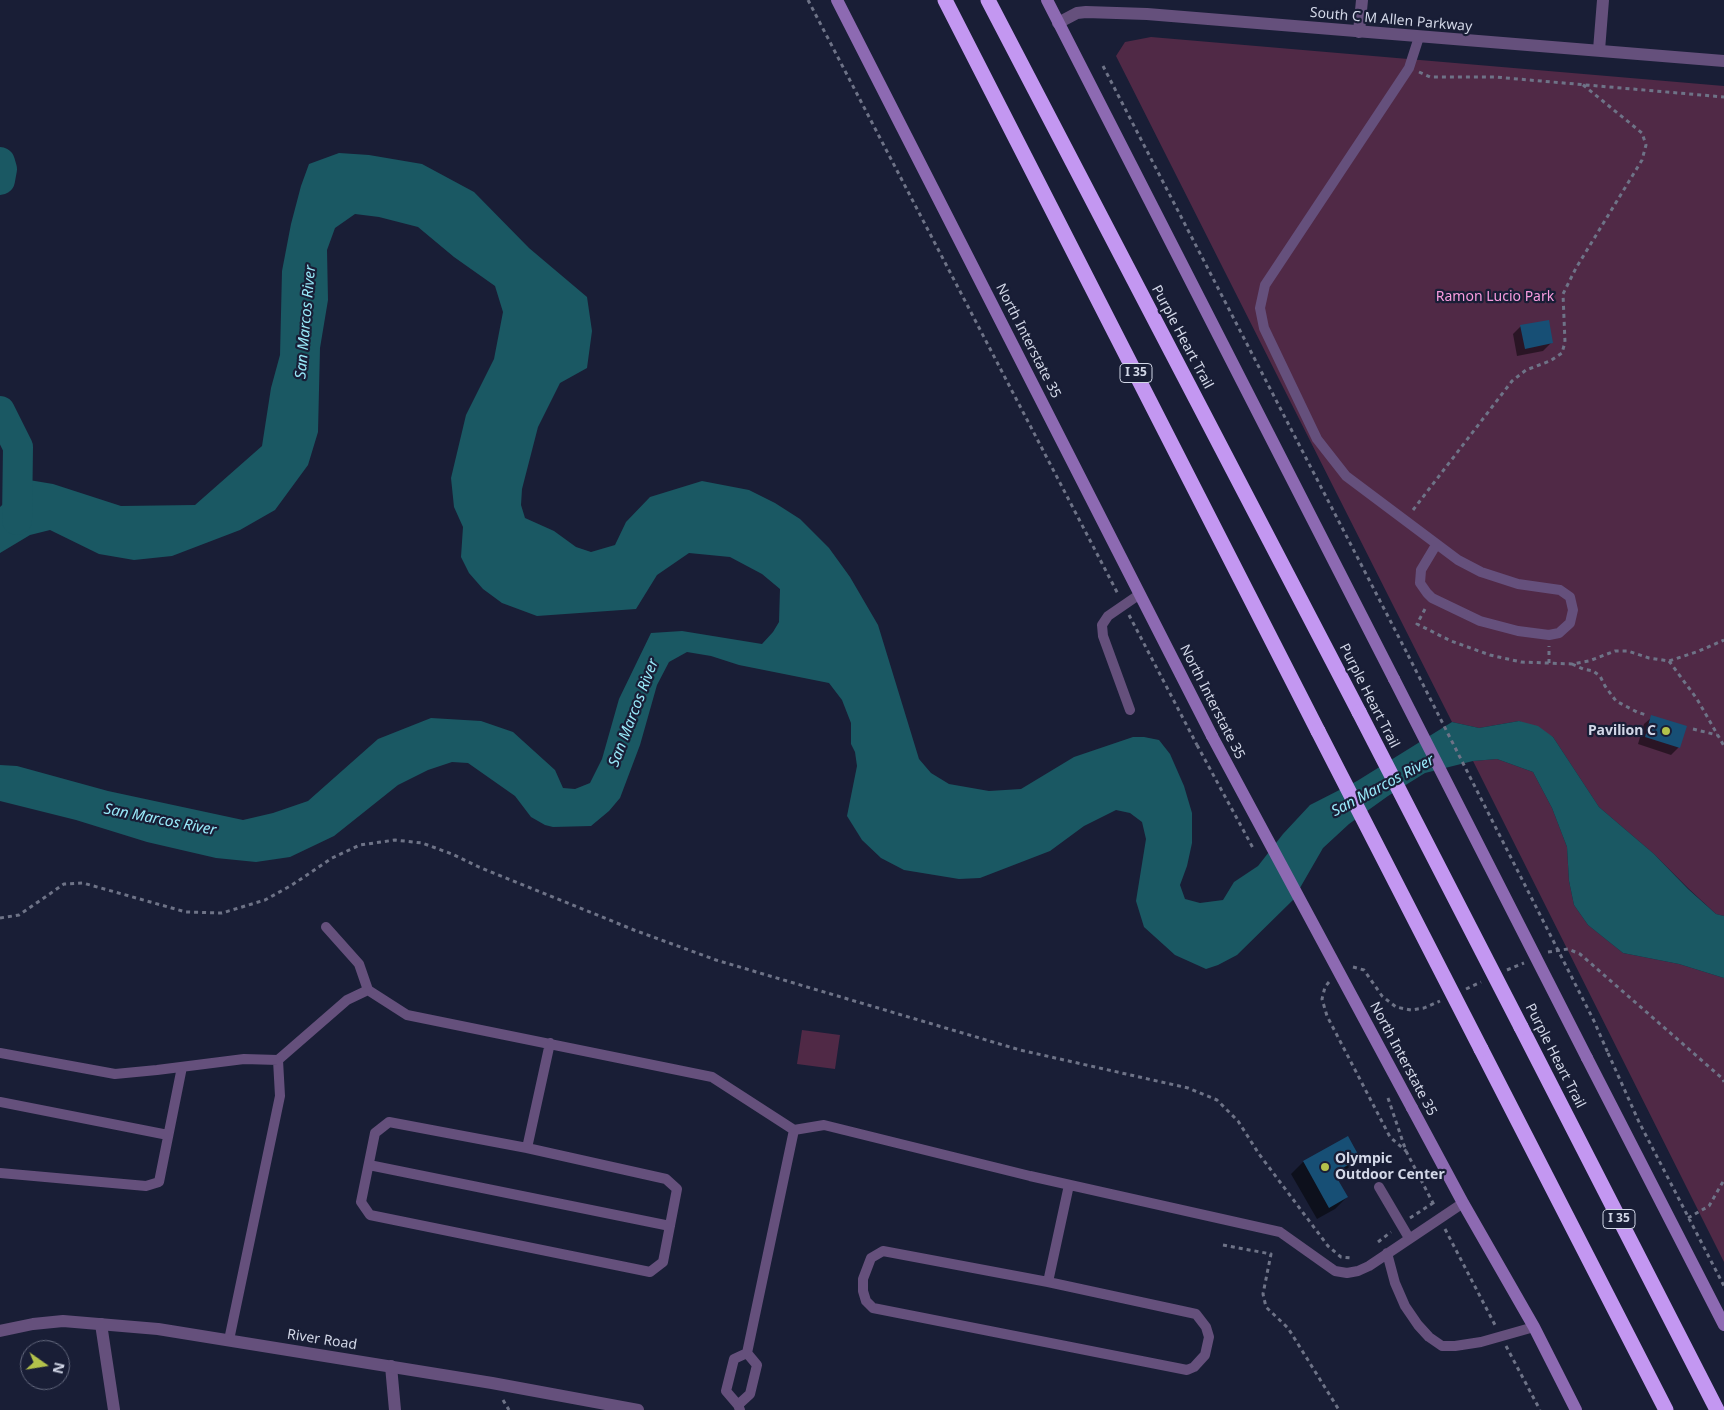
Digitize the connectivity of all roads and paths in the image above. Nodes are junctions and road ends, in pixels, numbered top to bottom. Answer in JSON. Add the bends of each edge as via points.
{"nodes":[{"id":1,"x":808,"y":0,"type":"edge"},
{"id":2,"x":945,"y":0,"type":"edge"},
{"id":3,"x":1047,"y":0,"type":"edge"},
{"id":4,"x":1362,"y":0,"type":"edge"},
{"id":5,"x":1603,"y":0,"type":"edge"},
{"id":6,"x":988,"y":1,"type":"edge"},
{"id":7,"x":839,"y":4,"type":"edge"},
{"id":8,"x":1058,"y":23,"type":"junction"},
{"id":9,"x":1359,"y":32,"type":"junction"},
{"id":10,"x":1419,"y":37,"type":"junction"},
{"id":11,"x":1599,"y":50,"type":"junction"},
{"id":12,"x":1724,"y":61,"type":"edge"},
{"id":13,"x":1103,"y":66,"type":"dead end"},
{"id":14,"x":1409,"y":68,"type":"junction"},
{"id":15,"x":1582,"y":84,"type":"junction"},
{"id":16,"x":1724,"y":97,"type":"edge"},
{"id":17,"x":1405,"y":520,"type":"junction"},
{"id":18,"x":1436,"y":544,"type":"junction"},
{"id":19,"x":1140,"y":594,"type":"junction"},
{"id":20,"x":1432,"y":598,"type":"junction"},
{"id":21,"x":1124,"y":604,"type":"junction"},
{"id":22,"x":1724,"y":640,"type":"edge"},
{"id":23,"x":1669,"y":661,"type":"junction"},
{"id":24,"x":1572,"y":664,"type":"junction"},
{"id":25,"x":1130,"y":710,"type":"dead end"},
{"id":26,"x":1646,"y":715,"type":"dead end"},
{"id":27,"x":1693,"y":729,"type":"dead end"},
{"id":28,"x":1717,"y":735,"type":"junction"},
{"id":29,"x":1197,"y":745,"type":"dead end"},
{"id":30,"x":1724,"y":746,"type":"edge"},
{"id":31,"x":0,"y":918,"type":"edge"},
{"id":32,"x":326,"y":927,"type":"dead end"},
{"id":33,"x":368,"y":990,"type":"junction"},
{"id":34,"x":550,"y":1043,"type":"junction"},
{"id":35,"x":0,"y":1053,"type":"edge"},
{"id":36,"x":278,"y":1060,"type":"junction"},
{"id":37,"x":182,"y":1067,"type":"junction"},
{"id":38,"x":1388,"y":1098,"type":"dead end"},
{"id":39,"x":0,"y":1102,"type":"edge"},
{"id":40,"x":794,"y":1130,"type":"junction"},
{"id":41,"x":168,"y":1136,"type":"junction"},
{"id":42,"x":527,"y":1148,"type":"junction"},
{"id":43,"x":368,"y":1165,"type":"junction"},
{"id":44,"x":0,"y":1173,"type":"edge"},
{"id":45,"x":1724,"y":1180,"type":"edge"},
{"id":46,"x":1069,"y":1185,"type":"junction"},
{"id":47,"x":1379,"y":1187,"type":"dead end"},
{"id":48,"x":1433,"y":1203,"type":"junction"},
{"id":49,"x":1463,"y":1203,"type":"junction"},
{"id":50,"x":1439,"y":1218,"type":"junction"},
{"id":51,"x":1688,"y":1218,"type":"junction"},
{"id":52,"x":1401,"y":1224,"type":"junction"},
{"id":53,"x":670,"y":1226,"type":"junction"},
{"id":54,"x":1409,"y":1238,"type":"junction"},
{"id":55,"x":1223,"y":1244,"type":"dead end"},
{"id":56,"x":1371,"y":1247,"type":"dead end"},
{"id":57,"x":1387,"y":1253,"type":"junction"},
{"id":58,"x":1356,"y":1258,"type":"dead end"},
{"id":59,"x":1048,"y":1282,"type":"junction"},
{"id":60,"x":1724,"y":1286,"type":"edge"},
{"id":61,"x":101,"y":1324,"type":"junction"},
{"id":62,"x":1724,"y":1325,"type":"edge"},
{"id":63,"x":1534,"y":1327,"type":"junction"},
{"id":64,"x":0,"y":1331,"type":"edge"},
{"id":65,"x":1500,"y":1336,"type":"junction"},
{"id":66,"x":229,"y":1340,"type":"junction"},
{"id":67,"x":747,"y":1353,"type":"junction"},
{"id":68,"x":391,"y":1366,"type":"junction"},
{"id":69,"x":739,"y":1408,"type":"edge"},
{"id":70,"x":114,"y":1410,"type":"edge"},
{"id":71,"x":396,"y":1410,"type":"edge"},
{"id":72,"x":638,"y":1410,"type":"edge"},
{"id":73,"x":1340,"y":1410,"type":"edge"},
{"id":74,"x":1540,"y":1410,"type":"edge"},
{"id":75,"x":1576,"y":1410,"type":"edge"},
{"id":76,"x":1666,"y":1410,"type":"edge"},
{"id":77,"x":1717,"y":1410,"type":"edge"}],
"edges":[{"from":1,"to":21,"type":"path"},
{"from":2,"to":76,"type":"highway","number":"I 35","bridge":true},
{"from":3,"to":8,"type":"main road"},
{"from":4,"to":9,"type":"street"},
{"from":5,"to":11,"type":"street"},
{"from":6,"to":77,"type":"highway","name":"Purple Heart Trail","number":"I 35","bridge":true,"via":[[1522,1027]]},
{"from":7,"to":19,"type":"main road","name":"North Interstate 35"},
{"from":8,"to":9,"type":"street","name":"South C M Allen Parkway","via":[[1077,14],[1100,12]]},
{"from":8,"to":62,"type":"main road","bridge":true},
{"from":9,"to":10,"type":"street","name":"South C M Allen Parkway"},
{"from":10,"to":11,"type":"street","name":"South C M Allen Parkway"},
{"from":10,"to":14,"type":"lane"},
{"from":11,"to":12,"type":"street","name":"South C M Allen Parkway"},
{"from":13,"to":51,"type":"path","bridge":true,"via":[[1590,1012],[1638,1122]]},
{"from":14,"to":15,"type":"path","via":[[1430,77],[1495,77]]},
{"from":14,"to":17,"type":"lane","via":[[1265,285],[1260,308],[1264,328],[1317,438],[1346,476]]},
{"from":15,"to":16,"type":"path"},
{"from":15,"to":17,"type":"path","via":[[1642,133],[1646,145],[1642,160],[1563,294],[1565,342],[1562,353],[1512,380]]},
{"from":17,"to":18,"type":"lane"},
{"from":18,"to":20,"type":"lane","via":[[1422,570],[1420,583]]},
{"from":18,"to":20,"type":"lane","via":[[1481,572],[1518,584],[1560,590],[1570,597],[1573,610],[1570,623],[1559,633],[1549,635],[1480,621]]},
{"from":19,"to":21,"type":"lane"},
{"from":19,"to":49,"type":"main road","name":"North Interstate 35","bridge":true,"via":[[1212,736]]},
{"from":20,"to":24,"type":"path","via":[[1417,624],[1452,641],[1490,656],[1521,662]]},
{"from":21,"to":25,"type":"lane","via":[[1102,625]]},
{"from":21,"to":29,"type":"path"},
{"from":22,"to":23,"type":"path"},
{"from":23,"to":24,"type":"path","via":[[1615,651]]},
{"from":23,"to":28,"type":"path","via":[[1697,699]]},
{"from":24,"to":26,"type":"path","via":[[1593,671],[1600,676],[1616,701]]},
{"from":27,"to":28,"type":"path"},
{"from":28,"to":30,"type":"path"},
{"from":31,"to":58,"type":"path","via":[[19,915],[64,884],[83,884],[186,912],[222,912],[265,900],[332,858],[360,845],[395,840],[422,843],[716,960],[1020,1050],[1188,1088],[1216,1100],[1238,1121],[1328,1246],[1340,1257]]},
{"from":32,"to":33,"type":"lane","via":[[359,964]]},
{"from":33,"to":34,"type":"lane","via":[[408,1015]]},
{"from":33,"to":36,"type":"lane","via":[[346,1000]]},
{"from":34,"to":40,"type":"lane","via":[[712,1077]]},
{"from":34,"to":42,"type":"lane"},
{"from":35,"to":37,"type":"lane","via":[[115,1074]]},
{"from":36,"to":37,"type":"lane","via":[[244,1059]]},
{"from":36,"to":66,"type":"lane","via":[[280,1096]]},
{"from":37,"to":41,"type":"lane"},
{"from":38,"to":48,"type":"path","via":[[1406,1151]]},
{"from":39,"to":41,"type":"lane"},
{"from":40,"to":46,"type":"lane","via":[[824,1125]]},
{"from":40,"to":67,"type":"lane"},
{"from":41,"to":44,"type":"lane","via":[[159,1182],[146,1186]]},
{"from":42,"to":43,"type":"lane","via":[[390,1122],[375,1133]]},
{"from":42,"to":53,"type":"lane","via":[[666,1179],[677,1189]]},
{"from":43,"to":53,"type":"lane"},
{"from":43,"to":53,"type":"lane","via":[[361,1202],[370,1215],[640,1270],[650,1272],[663,1262]]},
{"from":45,"to":51,"type":"path","via":[[1709,1206]]},
{"from":46,"to":57,"type":"lane","via":[[1280,1232],[1335,1271],[1358,1271]]},
{"from":46,"to":59,"type":"lane"},
{"from":47,"to":52,"type":"lane"},
{"from":48,"to":50,"type":"path"},
{"from":48,"to":52,"type":"path"},
{"from":49,"to":50,"type":"lane"},
{"from":49,"to":63,"type":"main road","name":"North Interstate 35"},
{"from":50,"to":54,"type":"lane"},
{"from":50,"to":65,"type":"path"},
{"from":51,"to":60,"type":"path"},
{"from":52,"to":54,"type":"lane"},
{"from":52,"to":56,"type":"path"},
{"from":54,"to":57,"type":"lane"},
{"from":55,"to":73,"type":"path","via":[[1271,1254],[1263,1294],[1266,1307],[1288,1328]]},
{"from":57,"to":65,"type":"lane","via":[[1405,1306],[1429,1337],[1442,1346],[1455,1346]]},
{"from":59,"to":59,"type":"lane","via":[[1196,1314],[1209,1337],[1205,1355],[1200,1363],[1187,1370],[1159,1365],[873,1308],[866,1302],[863,1291],[863,1279],[871,1258],[883,1251]]},
{"from":61,"to":64,"type":"street","name":"River Road","via":[[62,1321]]},
{"from":61,"to":66,"type":"street","name":"River Road"},
{"from":61,"to":70,"type":"street"},
{"from":63,"to":65,"type":"lane"},
{"from":63,"to":75,"type":"main road","name":"North Interstate 35"},
{"from":65,"to":74,"type":"path"},
{"from":66,"to":68,"type":"street","name":"River Road"},
{"from":67,"to":69,"type":"lane","via":[[757,1365],[750,1394]]},
{"from":67,"to":69,"type":"lane","via":[[734,1359],[726,1391]]},
{"from":68,"to":71,"type":"street"},
{"from":68,"to":72,"type":"street","name":"River Road"}]}
